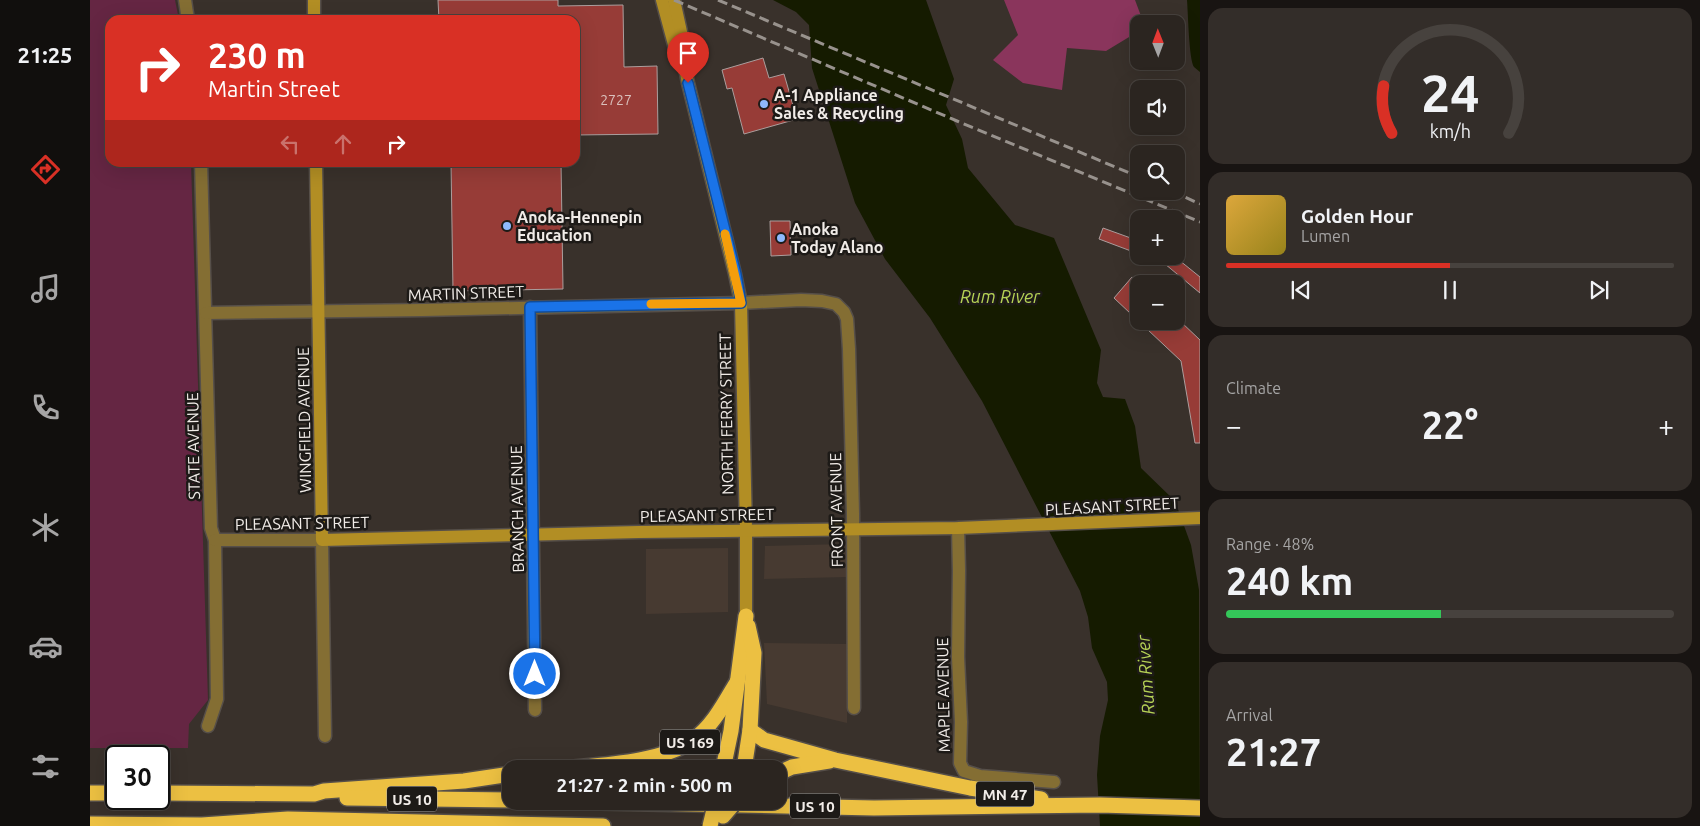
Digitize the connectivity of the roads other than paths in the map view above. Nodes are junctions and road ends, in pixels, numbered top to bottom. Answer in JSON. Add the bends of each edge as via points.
{"nodes":[{"id":1,"x":185,"y":0,"type":"edge"},
{"id":2,"x":314,"y":0,"type":"edge"},
{"id":3,"x":662,"y":0,"type":"edge"},
{"id":4,"x":674,"y":0,"type":"edge"},
{"id":5,"x":187,"y":15,"type":"edge"},
{"id":6,"x":314,"y":15,"type":"edge"},
{"id":7,"x":684,"y":63,"type":"junction"},
{"id":8,"x":201,"y":167,"type":"edge"},
{"id":9,"x":316,"y":167,"type":"edge"},
{"id":10,"x":741,"y":303,"type":"junction"},
{"id":11,"x":530,"y":307,"type":"junction"},
{"id":12,"x":844,"y":312,"type":"joint"},
{"id":13,"x":206,"y":313,"type":"junction"},
{"id":14,"x":318,"y":313,"type":"junction"},
{"id":15,"x":1195,"y":518,"type":"edge"},
{"id":16,"x":958,"y":528,"type":"junction"},
{"id":17,"x":853,"y":529,"type":"junction"},
{"id":18,"x":746,"y":530,"type":"junction"},
{"id":19,"x":534,"y":536,"type":"junction"},
{"id":20,"x":215,"y":540,"type":"junction"},
{"id":21,"x":322,"y":540,"type":"junction"},
{"id":22,"x":746,"y":616,"type":"junction"},
{"id":23,"x":737,"y":682,"type":"junction"},
{"id":24,"x":854,"y":708,"type":"dead end"},
{"id":25,"x":535,"y":710,"type":"dead end"},
{"id":26,"x":208,"y":726,"type":"dead end"},
{"id":27,"x":750,"y":730,"type":"junction"},
{"id":28,"x":325,"y":736,"type":"dead end"},
{"id":29,"x":632,"y":760,"type":"edge"},
{"id":30,"x":725,"y":760,"type":"edge"},
{"id":31,"x":745,"y":760,"type":"edge"},
{"id":32,"x":835,"y":760,"type":"junction"},
{"id":33,"x":787,"y":769,"type":"edge"},
{"id":34,"x":502,"y":775,"type":"edge"},
{"id":35,"x":1054,"y":782,"type":"dead end"},
{"id":36,"x":90,"y":793,"type":"edge"},
{"id":37,"x":105,"y":793,"type":"edge"},
{"id":38,"x":170,"y":793,"type":"edge"},
{"id":39,"x":314,"y":794,"type":"junction"},
{"id":40,"x":502,"y":800,"type":"edge"},
{"id":41,"x":787,"y":806,"type":"edge"},
{"id":42,"x":1076,"y":806,"type":"junction"},
{"id":43,"x":1200,"y":808,"type":"edge"},
{"id":44,"x":714,"y":810,"type":"edge"},
{"id":45,"x":720,"y":810,"type":"edge"},
{"id":46,"x":731,"y":810,"type":"edge"},
{"id":47,"x":724,"y":823,"type":"edge"},
{"id":48,"x":90,"y":824,"type":"edge"},
{"id":49,"x":206,"y":826,"type":"edge"},
{"id":50,"x":603,"y":826,"type":"edge"},
{"id":51,"x":710,"y":826,"type":"edge"}],
"edges":[{"from":1,"to":5,"type":"street"},
{"from":2,"to":6,"type":"street"},
{"from":3,"to":7,"type":"street","name":"NORTH FERRY STREET","via":[[676,52]]},
{"from":4,"to":7,"type":"street","name":"NORTH FERRY STREET","via":[[685,50]]},
{"from":7,"to":10,"type":"street","name":"NORTH FERRY STREET"},
{"from":8,"to":13,"type":"street","name":"STATE AVENUE"},
{"from":9,"to":14,"type":"street","name":"WINGFIELD AVENUE"},
{"from":10,"to":11,"type":"street","name":"MARTIN STREET"},
{"from":10,"to":12,"type":"street","name":"MARTIN STREET","via":[[822,301],[836,304]]},
{"from":10,"to":18,"type":"street","name":"NORTH FERRY STREET"},
{"from":11,"to":14,"type":"street","name":"MARTIN STREET"},
{"from":11,"to":19,"type":"street","name":"BRANCH AVENUE"},
{"from":12,"to":17,"type":"street","name":"FRONT AVENUE","via":[[849,349]]},
{"from":13,"to":14,"type":"street","name":"MARTIN STREET"},
{"from":13,"to":20,"type":"street","name":"STATE AVENUE","via":[[211,528]]},
{"from":14,"to":21,"type":"street","name":"WINGFIELD AVENUE"},
{"from":15,"to":16,"type":"street","name":"PLEASANT STREET"},
{"from":16,"to":17,"type":"street","name":"PLEASANT STREET"},
{"from":16,"to":35,"type":"street","name":"MAPLE AVENUE","via":[[960,763],[964,771],[980,776]]},
{"from":17,"to":18,"type":"street","name":"PLEASANT STREET"},
{"from":17,"to":24,"type":"street","name":"FRONT AVENUE"},
{"from":18,"to":19,"type":"street","name":"PLEASANT STREET"},
{"from":18,"to":22,"type":"street","name":"NORTH FERRY STREET"},
{"from":19,"to":21,"type":"street","name":"PLEASANT STREET"},
{"from":19,"to":25,"type":"street","name":"BRANCH AVENUE"},
{"from":20,"to":21,"type":"street","name":"PLEASANT STREET"},
{"from":20,"to":26,"type":"street","name":"STATE AVENUE","via":[[217,699]]},
{"from":21,"to":28,"type":"street","name":"WINGFIELD AVENUE"},
{"from":22,"to":23,"type":"highway","name":"NORTH FERRY STREET","number":"US 169"},
{"from":22,"to":27,"type":"highway","via":[[754,653]]},
{"from":23,"to":29,"type":"highway","number":"US 169","via":[[712,722],[694,740],[669,753]]},
{"from":23,"to":30,"type":"highway","name":"NORTH FERRY STREET","number":"US 169"},
{"from":27,"to":31,"type":"highway"},
{"from":27,"to":32,"type":"highway","number":"MN 47","via":[[764,740]]},
{"from":32,"to":33,"type":"highway"},
{"from":32,"to":42,"type":"highway","number":"MN 47"},
{"from":34,"to":39,"type":"highway"},
{"from":36,"to":37,"type":"highway"},
{"from":38,"to":39,"type":"highway","number":"US 10"},
{"from":39,"to":40,"type":"highway","number":"US 10","via":[[323,798]]},
{"from":41,"to":42,"type":"highway","number":"US 10"},
{"from":42,"to":43,"type":"highway","number":"US 10"},
{"from":44,"to":51,"type":"highway","bridge":true},
{"from":45,"to":47,"type":"highway","bridge":true},
{"from":46,"to":47,"type":"highway"},
{"from":48,"to":49,"type":"highway","number":"US 10"},
{"from":49,"to":50,"type":"highway","number":"US 10","via":[[288,819]]}]}
